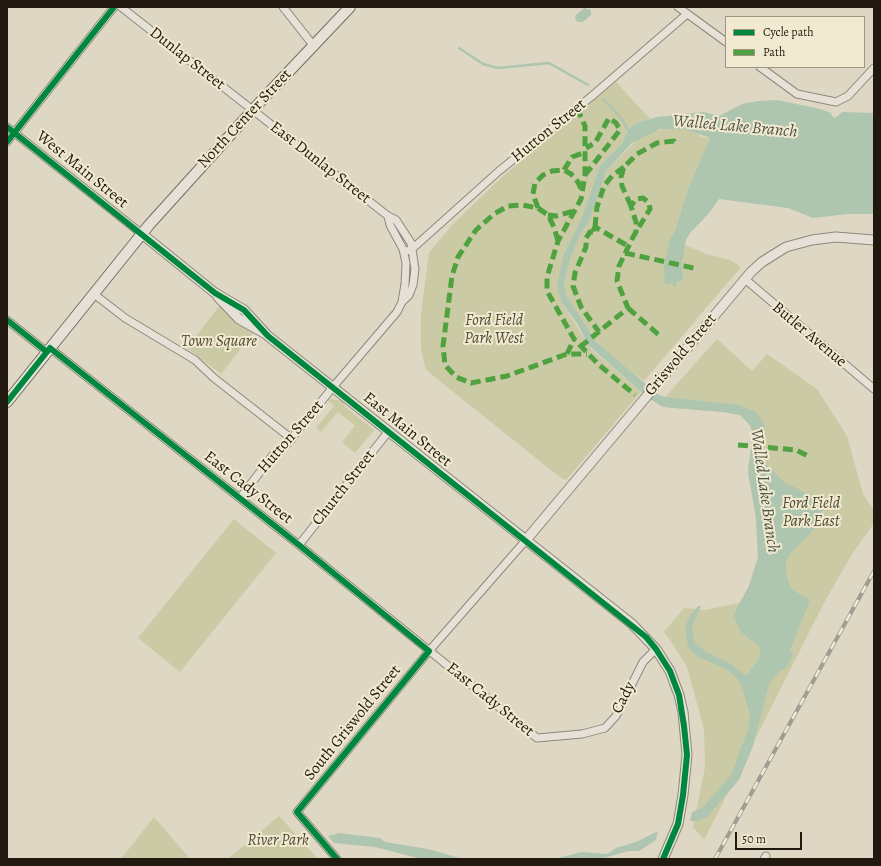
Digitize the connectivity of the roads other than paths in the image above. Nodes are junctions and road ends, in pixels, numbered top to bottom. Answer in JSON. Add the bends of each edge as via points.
{"nodes":[{"id":1,"x":114,"y":7,"type":"edge"},
{"id":2,"x":121,"y":7,"type":"edge"},
{"id":3,"x":284,"y":7,"type":"edge"},
{"id":4,"x":350,"y":7,"type":"edge"},
{"id":5,"x":678,"y":7,"type":"edge"},
{"id":6,"x":687,"y":14,"type":"junction"},
{"id":7,"x":725,"y":41,"type":"edge"},
{"id":8,"x":313,"y":46,"type":"junction"},
{"id":9,"x":761,"y":68,"type":"edge"},
{"id":10,"x":874,"y":68,"type":"edge"},
{"id":11,"x":253,"y":110,"type":"junction"},
{"id":12,"x":7,"y":126,"type":"edge"},
{"id":13,"x":15,"y":133,"type":"junction"},
{"id":14,"x":7,"y":142,"type":"edge"},
{"id":15,"x":388,"y":216,"type":"junction"},
{"id":16,"x":142,"y":234,"type":"junction"},
{"id":17,"x":874,"y":240,"type":"edge"},
{"id":18,"x":412,"y":249,"type":"junction"},
{"id":19,"x":404,"y":252,"type":"junction"},
{"id":20,"x":745,"y":279,"type":"junction"},
{"id":21,"x":94,"y":294,"type":"junction"},
{"id":22,"x":402,"y":302,"type":"junction"},
{"id":23,"x":7,"y":320,"type":"edge"},
{"id":24,"x":49,"y":350,"type":"junction"},
{"id":25,"x":333,"y":387,"type":"junction"},
{"id":26,"x":874,"y":389,"type":"edge"},
{"id":27,"x":7,"y":402,"type":"edge"},
{"id":28,"x":388,"y":432,"type":"junction"},
{"id":29,"x":292,"y":439,"type":"junction"},
{"id":30,"x":240,"y":498,"type":"junction"},
{"id":31,"x":526,"y":540,"type":"junction"},
{"id":32,"x":299,"y":545,"type":"junction"},
{"id":33,"x":656,"y":649,"type":"junction"},
{"id":34,"x":429,"y":651,"type":"junction"},
{"id":35,"x":582,"y":734,"type":"joint"},
{"id":36,"x":337,"y":859,"type":"edge"},
{"id":37,"x":663,"y":859,"type":"edge"}],
"edges":[{"from":1,"to":13,"type":"street"},
{"from":2,"to":11,"type":"street","name":"Dunlap Street"},
{"from":3,"to":8,"type":"street"},
{"from":4,"to":8,"type":"main road","name":"North Center Street"},
{"from":5,"to":6,"type":"street"},
{"from":6,"to":7,"type":"street"},
{"from":6,"to":18,"type":"street","name":"Hutton Street","via":[[592,96],[499,171]]},
{"from":8,"to":11,"type":"main road","name":"North Center Street"},
{"from":9,"to":10,"type":"street","via":[[797,94],[832,102],[841,101],[848,96]]},
{"from":11,"to":15,"type":"street","name":"East Dunlap Street"},
{"from":11,"to":16,"type":"main road","name":"North Center Street"},
{"from":12,"to":13,"type":"street","name":"West Main Street"},
{"from":13,"to":14,"type":"street"},
{"from":13,"to":16,"type":"street","name":"West Main Street"},
{"from":15,"to":18,"type":"street","name":"East Dunlap Street","via":[[396,220]]},
{"from":15,"to":19,"type":"street"},
{"from":16,"to":21,"type":"main road","name":"North Center Street"},
{"from":16,"to":25,"type":"street","name":"East Main Street","via":[[215,293],[239,320],[268,336]]},
{"from":17,"to":20,"type":"street","name":"Griswold Street","via":[[836,237],[797,243],[762,262]]},
{"from":18,"to":19,"type":"street","name":"Hutton Street"},
{"from":18,"to":22,"type":"street","name":"Hutton Street","via":[[415,269],[413,286]]},
{"from":19,"to":22,"type":"street","name":"Hutton Street","via":[[406,275]]},
{"from":20,"to":26,"type":"street","name":"Butler Avenue"},
{"from":20,"to":31,"type":"street","name":"Griswold Street"},
{"from":21,"to":24,"type":"main road","name":"North Center Street"},
{"from":21,"to":29,"type":"street","via":[[124,318],[195,360]]},
{"from":22,"to":25,"type":"street","name":"Hutton Street","via":[[394,317]]},
{"from":23,"to":24,"type":"street","name":"East Cady Street"},
{"from":24,"to":27,"type":"main road","name":"North Center Street"},
{"from":24,"to":30,"type":"street","name":"East Cady Street"},
{"from":25,"to":28,"type":"street","name":"East Main Street"},
{"from":25,"to":29,"type":"street","name":"Hutton Street"},
{"from":28,"to":31,"type":"street","name":"East Main Street"},
{"from":28,"to":32,"type":"street","name":"Church Street"},
{"from":29,"to":30,"type":"street","name":"Hutton Street","via":[[273,455]]},
{"from":30,"to":32,"type":"street","name":"East Cady Street"},
{"from":31,"to":33,"type":"street","name":"East Main Street","via":[[632,624]]},
{"from":31,"to":34,"type":"street","name":"South Griswold Street"},
{"from":32,"to":34,"type":"street","name":"East Cady Street"},
{"from":33,"to":35,"type":"street","name":"Cady","via":[[640,666],[612,722],[602,730]]},
{"from":33,"to":37,"type":"street","name":"East Main Street","via":[[670,671],[679,695],[687,755],[678,824]]},
{"from":34,"to":35,"type":"street","name":"East Cady Street","via":[[534,736],[543,738]]},
{"from":34,"to":36,"type":"street","name":"South Griswold Street","via":[[297,812]]}]}
